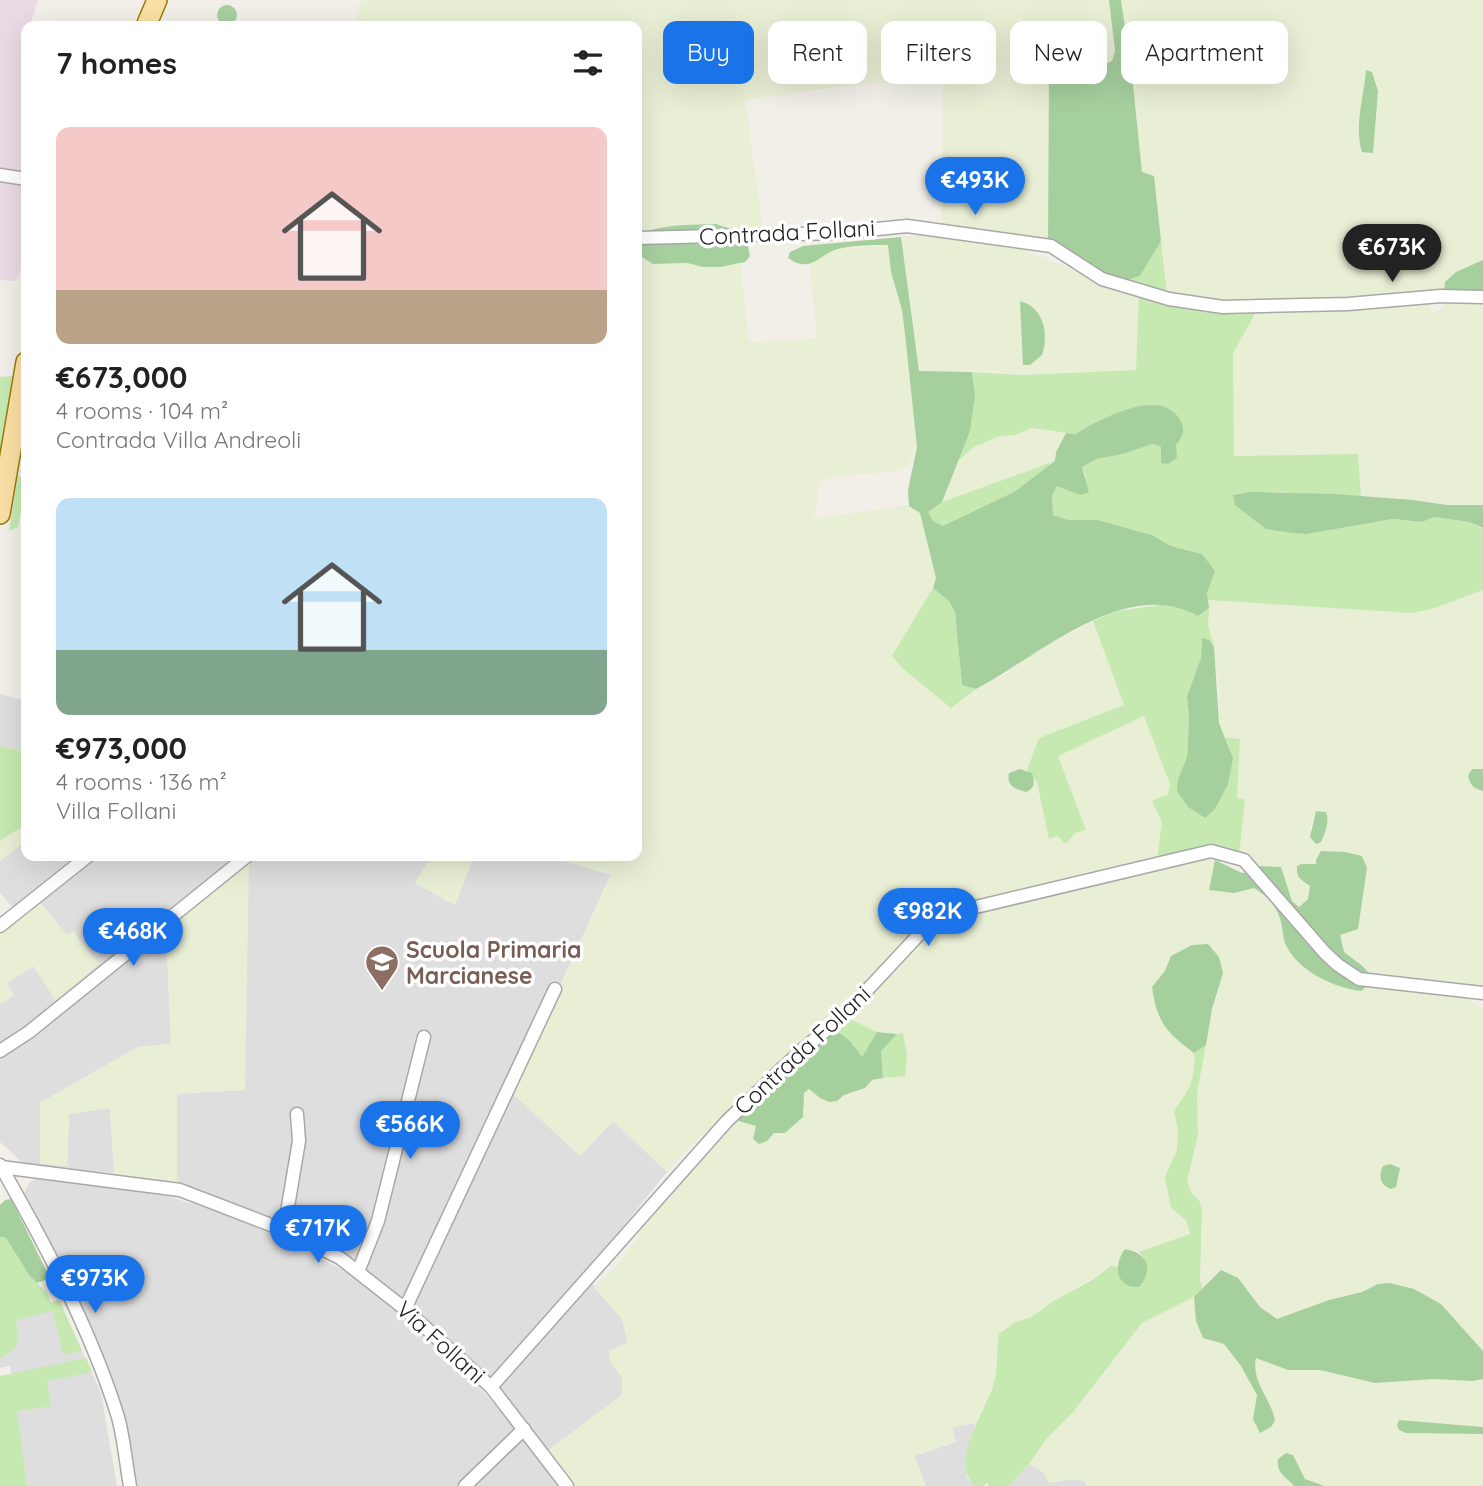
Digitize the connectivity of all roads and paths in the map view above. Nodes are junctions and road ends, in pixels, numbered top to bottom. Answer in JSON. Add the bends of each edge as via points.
{"nodes":[{"id":1,"x":158,"y":0,"type":"edge"},
{"id":2,"x":148,"y":21,"type":"edge"},
{"id":3,"x":0,"y":175,"type":"edge"},
{"id":4,"x":21,"y":178,"type":"edge"},
{"id":5,"x":642,"y":238,"type":"edge"},
{"id":6,"x":1483,"y":298,"type":"edge"},
{"id":7,"x":21,"y":391,"type":"edge"},
{"id":8,"x":0,"y":514,"type":"edge"},
{"id":9,"x":82,"y":861,"type":"edge"},
{"id":10,"x":241,"y":861,"type":"edge"},
{"id":11,"x":0,"y":926,"type":"edge"},
{"id":12,"x":555,"y":989,"type":"dead end"},
{"id":13,"x":1483,"y":993,"type":"edge"},
{"id":14,"x":424,"y":1037,"type":"dead end"},
{"id":15,"x":0,"y":1051,"type":"edge"},
{"id":16,"x":297,"y":1114,"type":"dead end"},
{"id":17,"x":1,"y":1166,"type":"edge"},
{"id":18,"x":284,"y":1230,"type":"junction"},
{"id":19,"x":358,"y":1272,"type":"junction"},
{"id":20,"x":405,"y":1309,"type":"junction"},
{"id":21,"x":491,"y":1387,"type":"junction"},
{"id":22,"x":524,"y":1429,"type":"junction"},
{"id":23,"x":130,"y":1486,"type":"edge"},
{"id":24,"x":466,"y":1486,"type":"edge"},
{"id":25,"x":567,"y":1486,"type":"edge"}],
"edges":[{"from":1,"to":2,"type":"main road"},
{"from":3,"to":4,"type":"street"},
{"from":5,"to":6,"type":"street","name":"Contrada Follani","via":[[838,233],[907,226],[1051,246],[1102,279],[1169,299],[1223,307]]},
{"from":7,"to":8,"type":"main road"},
{"from":9,"to":11,"type":"street"},
{"from":10,"to":15,"type":"street"},
{"from":12,"to":20,"type":"street"},
{"from":13,"to":21,"type":"street","name":"Contrada Follani","via":[[1359,979],[1325,953],[1244,860],[1211,851],[958,911],[926,927],[842,1017],[727,1121]]},
{"from":14,"to":19,"type":"street","via":[[378,1221]]},
{"from":16,"to":18,"type":"street","via":[[299,1141]]},
{"from":17,"to":18,"type":"street","name":"Via Follani","via":[[180,1190]]},
{"from":17,"to":23,"type":"street","via":[[36,1226],[105,1379],[119,1420]]},
{"from":18,"to":19,"type":"street","name":"Via Follani"},
{"from":19,"to":20,"type":"street","name":"Via Follani"},
{"from":20,"to":21,"type":"street","name":"Via Follani"},
{"from":21,"to":22,"type":"street","name":"Via Follani"},
{"from":22,"to":24,"type":"street"},
{"from":22,"to":25,"type":"street","name":"Via Follani"}]}
